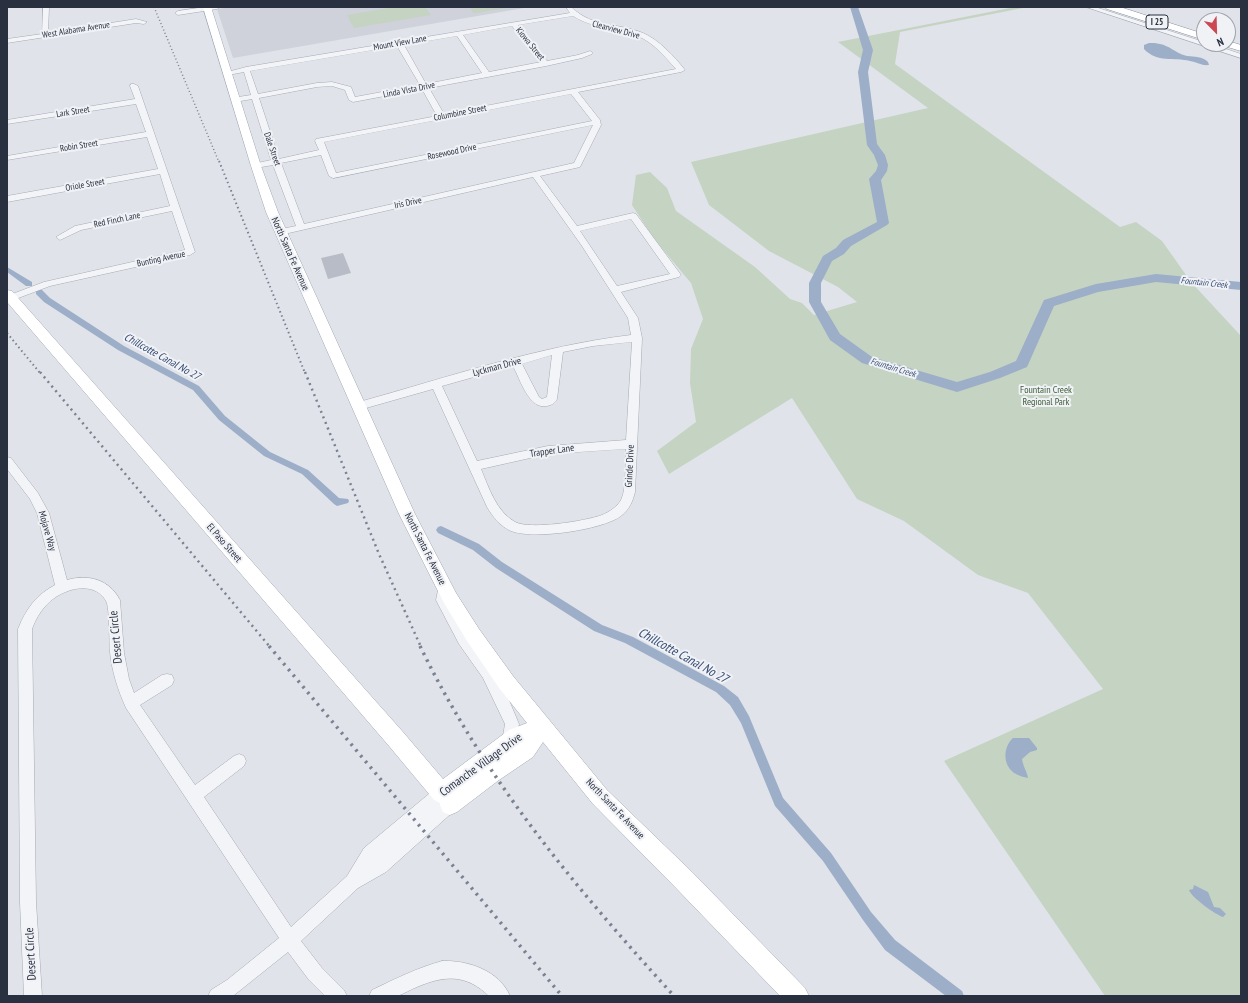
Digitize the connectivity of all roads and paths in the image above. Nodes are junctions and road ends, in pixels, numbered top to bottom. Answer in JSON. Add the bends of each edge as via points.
{"nodes":[{"id":1,"x":46,"y":7,"type":"edge"},
{"id":2,"x":211,"y":7,"type":"edge"},
{"id":3,"x":567,"y":7,"type":"edge"},
{"id":4,"x":1089,"y":7,"type":"edge"},
{"id":5,"x":1110,"y":7,"type":"edge"},
{"id":6,"x":1133,"y":7,"type":"edge"},
{"id":7,"x":178,"y":13,"type":"dead end"},
{"id":8,"x":573,"y":14,"type":"junction"},
{"id":9,"x":144,"y":22,"type":"dead end"},
{"id":10,"x":514,"y":24,"type":"junction"},
{"id":11,"x":1196,"y":27,"type":"edge"},
{"id":12,"x":458,"y":33,"type":"junction"},
{"id":13,"x":1196,"y":34,"type":"edge"},
{"id":14,"x":46,"y":35,"type":"junction"},
{"id":15,"x":7,"y":41,"type":"edge"},
{"id":16,"x":399,"y":43,"type":"junction"},
{"id":17,"x":590,"y":53,"type":"dead end"},
{"id":18,"x":1241,"y":56,"type":"edge"},
{"id":19,"x":546,"y":64,"type":"junction"},
{"id":20,"x":246,"y":69,"type":"junction"},
{"id":21,"x":681,"y":70,"type":"joint"},
{"id":22,"x":228,"y":73,"type":"junction"},
{"id":23,"x":487,"y":75,"type":"junction"},
{"id":24,"x":134,"y":86,"type":"dead end"},
{"id":25,"x":425,"y":87,"type":"junction"},
{"id":26,"x":573,"y":92,"type":"junction"},
{"id":27,"x":254,"y":96,"type":"junction"},
{"id":28,"x":235,"y":100,"type":"junction"},
{"id":29,"x":139,"y":101,"type":"junction"},
{"id":30,"x":442,"y":117,"type":"junction"},
{"id":31,"x":7,"y":122,"type":"edge"},
{"id":32,"x":597,"y":122,"type":"junction"},
{"id":33,"x":150,"y":134,"type":"junction"},
{"id":34,"x":323,"y":152,"type":"junction"},
{"id":35,"x":7,"y":158,"type":"edge"},
{"id":36,"x":276,"y":162,"type":"junction"},
{"id":37,"x":256,"y":166,"type":"junction"},
{"id":38,"x":162,"y":171,"type":"junction"},
{"id":39,"x":535,"y":175,"type":"junction"},
{"id":40,"x":7,"y":199,"type":"edge"},
{"id":41,"x":175,"y":208,"type":"junction"},
{"id":42,"x":301,"y":226,"type":"junction"},
{"id":43,"x":575,"y":229,"type":"junction"},
{"id":44,"x":280,"y":232,"type":"junction"},
{"id":45,"x":60,"y":237,"type":"dead end"},
{"id":46,"x":615,"y":290,"type":"junction"},
{"id":47,"x":9,"y":296,"type":"edge"},
{"id":48,"x":637,"y":338,"type":"junction"},
{"id":49,"x":558,"y":350,"type":"junction"},
{"id":50,"x":516,"y":362,"type":"junction"},
{"id":51,"x":436,"y":384,"type":"junction"},
{"id":52,"x":358,"y":406,"type":"junction"},
{"id":53,"x":631,"y":444,"type":"junction"},
{"id":54,"x":7,"y":461,"type":"edge"},
{"id":55,"x":475,"y":466,"type":"junction"},
{"id":56,"x":442,"y":584,"type":"junction"},
{"id":57,"x":62,"y":587,"type":"junction"},
{"id":58,"x":168,"y":680,"type":"dead end"},
{"id":59,"x":132,"y":703,"type":"junction"},
{"id":60,"x":542,"y":726,"type":"junction"},
{"id":61,"x":509,"y":742,"type":"junction"},
{"id":62,"x":239,"y":761,"type":"dead end"},
{"id":63,"x":193,"y":796,"type":"junction"},
{"id":64,"x":445,"y":799,"type":"junction"},
{"id":65,"x":290,"y":940,"type":"junction"},
{"id":66,"x":32,"y":996,"type":"edge"},
{"id":67,"x":217,"y":996,"type":"edge"},
{"id":68,"x":338,"y":996,"type":"edge"},
{"id":69,"x":378,"y":996,"type":"edge"},
{"id":70,"x":501,"y":996,"type":"edge"},
{"id":71,"x":797,"y":996,"type":"edge"}],
"edges":[{"from":1,"to":14,"type":"street"},
{"from":2,"to":7,"type":"street"},
{"from":2,"to":22,"type":"main road","name":"North Santa Fe Avenue"},
{"from":3,"to":8,"type":"street","name":"Clearview Drive"},
{"from":4,"to":18,"type":"street"},
{"from":5,"to":13,"type":"highway","number":"I 25"},
{"from":6,"to":11,"type":"highway","number":"I 25"},
{"from":8,"to":10,"type":"street","name":"Mount View Lane"},
{"from":8,"to":21,"type":"street","name":"Clearview Drive","via":[[600,26],[640,35],[654,44]]},
{"from":9,"to":14,"type":"street","name":"West Alabama Avenue","via":[[136,21]]},
{"from":10,"to":12,"type":"street","name":"Mount View Lane"},
{"from":10,"to":19,"type":"street","name":"Kiowa Street"},
{"from":12,"to":16,"type":"street","name":"Mount View Lane"},
{"from":12,"to":23,"type":"street"},
{"from":14,"to":15,"type":"street","name":"West Alabama Avenue"},
{"from":16,"to":20,"type":"street","name":"Mount View Lane"},
{"from":16,"to":25,"type":"street"},
{"from":17,"to":19,"type":"street","name":"Linda Vista Drive"},
{"from":19,"to":23,"type":"street","name":"Linda Vista Drive"},
{"from":20,"to":22,"type":"street","name":"Mount View Lane"},
{"from":20,"to":27,"type":"street","name":"Dale Street"},
{"from":21,"to":26,"type":"street","name":"Columbine Street"},
{"from":22,"to":28,"type":"main road","name":"North Santa Fe Avenue"},
{"from":23,"to":25,"type":"street","name":"Linda Vista Drive"},
{"from":24,"to":29,"type":"street","name":"Bunting Avenue"},
{"from":25,"to":27,"type":"street","name":"Linda Vista Drive","via":[[353,100],[348,89],[332,84]]},
{"from":25,"to":30,"type":"street"},
{"from":26,"to":30,"type":"street","name":"Columbine Street"},
{"from":26,"to":32,"type":"street"},
{"from":27,"to":28,"type":"street","name":"Linda Vista Drive"},
{"from":27,"to":36,"type":"street","name":"Dale Street"},
{"from":28,"to":37,"type":"main road","name":"North Santa Fe Avenue"},
{"from":29,"to":31,"type":"street","name":"Lark Street"},
{"from":29,"to":33,"type":"street","name":"Bunting Avenue"},
{"from":30,"to":34,"type":"street","name":"Columbine Street","via":[[319,141]]},
{"from":32,"to":34,"type":"street","name":"Rosewood Drive","via":[[333,176]]},
{"from":32,"to":39,"type":"street","via":[[578,165]]},
{"from":33,"to":35,"type":"street","name":"Robin Street"},
{"from":33,"to":38,"type":"street","name":"Bunting Avenue"},
{"from":34,"to":36,"type":"street"},
{"from":36,"to":37,"type":"street"},
{"from":36,"to":42,"type":"street","name":"Dale Street"},
{"from":37,"to":44,"type":"main road","name":"North Santa Fe Avenue"},
{"from":38,"to":40,"type":"street","name":"Oriole Street"},
{"from":38,"to":41,"type":"street","name":"Bunting Avenue"},
{"from":39,"to":42,"type":"street","name":"Iris Drive"},
{"from":39,"to":43,"type":"street","name":"Grinde Drive"},
{"from":41,"to":45,"type":"street","name":"Red Finch Lane","via":[[78,228]]},
{"from":41,"to":47,"type":"street","name":"Bunting Avenue","via":[[190,252],[47,284]]},
{"from":42,"to":44,"type":"street","name":"Iris Drive"},
{"from":43,"to":46,"type":"street","name":"Grinde Drive"},
{"from":43,"to":46,"type":"street","via":[[633,216],[676,275]]},
{"from":44,"to":52,"type":"main road","name":"North Santa Fe Avenue"},
{"from":46,"to":48,"type":"street","name":"Grinde Drive","via":[[633,318]]},
{"from":47,"to":64,"type":"main road","name":"El Paso Street"},
{"from":48,"to":49,"type":"street","name":"Lyckman Drive"},
{"from":48,"to":53,"type":"street","name":"Grinde Drive"},
{"from":49,"to":50,"type":"street","name":"Lyckman Drive"},
{"from":49,"to":50,"type":"street","via":[[552,398],[546,403],[540,403],[535,399]]},
{"from":50,"to":51,"type":"street","name":"Lyckman Drive"},
{"from":51,"to":52,"type":"street","name":"Lyckman Drive"},
{"from":51,"to":55,"type":"street","name":"Grinde Drive"},
{"from":52,"to":56,"type":"main road","name":"North Santa Fe Avenue"},
{"from":53,"to":55,"type":"street","name":"Trapper Lane","via":[[548,450]]},
{"from":53,"to":55,"type":"street","name":"Grinde Drive","via":[[629,492],[627,500],[618,512],[598,521],[546,529],[521,530],[500,517],[491,504]]},
{"from":54,"to":57,"type":"street","name":"Mojave Way","via":[[43,512]]},
{"from":56,"to":60,"type":"main road","name":"North Santa Fe Avenue","via":[[486,654]]},
{"from":56,"to":61,"type":"street","via":[[443,600],[464,640],[501,698],[512,724]]},
{"from":57,"to":59,"type":"street","name":"Desert Circle","via":[[75,583],[90,583],[102,586],[109,592],[113,600],[119,671]]},
{"from":57,"to":66,"type":"street","name":"Desert Circle","via":[[45,597],[34,608],[27,618],[25,629],[28,902]]},
{"from":58,"to":59,"type":"street"},
{"from":59,"to":63,"type":"street","name":"Desert Circle"},
{"from":60,"to":61,"type":"main road","name":"Comanche Village Drive"},
{"from":60,"to":64,"type":"main road","name":"Comanche Village Drive","via":[[526,750]]},
{"from":60,"to":71,"type":"main road","name":"North Santa Fe Avenue","via":[[600,796]]},
{"from":61,"to":64,"type":"main road","name":"Comanche Village Drive"},
{"from":62,"to":63,"type":"street"},
{"from":63,"to":65,"type":"street","name":"Desert Circle"},
{"from":64,"to":65,"type":"street","name":"Comanche Village Drive","via":[[380,866],[352,882]]},
{"from":65,"to":67,"type":"street","name":"Comanche Village Drive"},
{"from":65,"to":68,"type":"street","name":"Desert Circle","via":[[327,988]]},
{"from":69,"to":70,"type":"street","via":[[424,974],[448,969],[465,970],[481,977]]}]}
